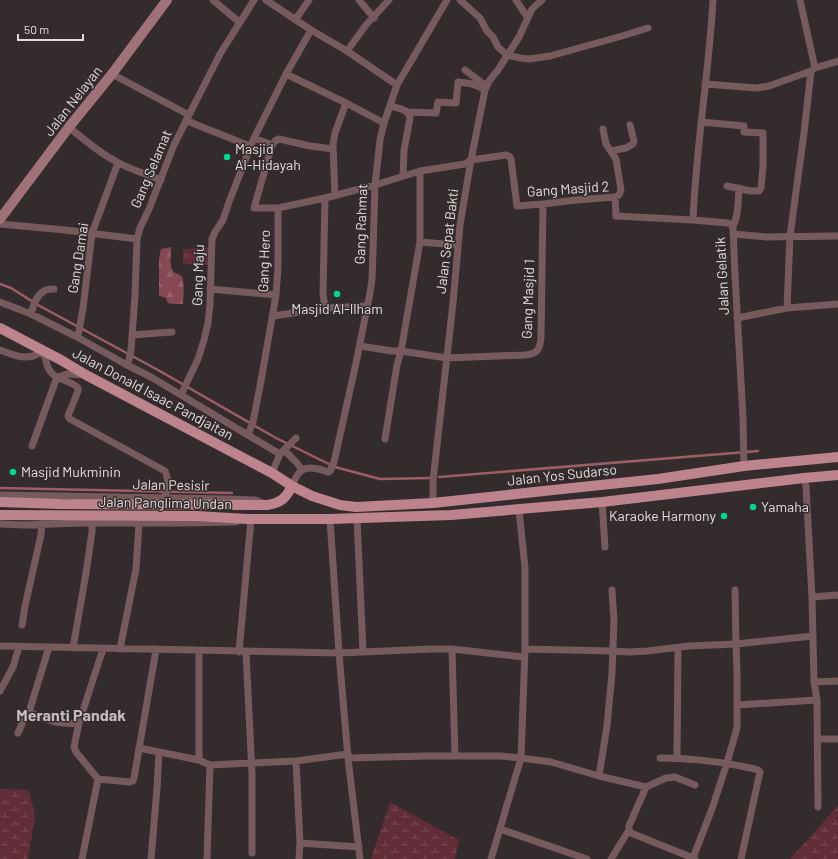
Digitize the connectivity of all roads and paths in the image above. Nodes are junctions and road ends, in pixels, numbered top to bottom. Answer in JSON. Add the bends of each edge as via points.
{"nodes":[{"id":1,"x":167,"y":0,"type":"edge"},
{"id":2,"x":213,"y":0,"type":"edge"},
{"id":3,"x":254,"y":0,"type":"edge"},
{"id":4,"x":266,"y":0,"type":"edge"},
{"id":5,"x":309,"y":0,"type":"edge"},
{"id":6,"x":359,"y":0,"type":"edge"},
{"id":7,"x":389,"y":0,"type":"edge"},
{"id":8,"x":447,"y":0,"type":"edge"},
{"id":9,"x":460,"y":0,"type":"edge"},
{"id":10,"x":516,"y":0,"type":"edge"},
{"id":11,"x":542,"y":0,"type":"edge"},
{"id":12,"x":713,"y":0,"type":"edge"},
{"id":13,"x":800,"y":0,"type":"edge"},
{"id":14,"x":374,"y":18,"type":"junction"},
{"id":15,"x":528,"y":18,"type":"junction"},
{"id":16,"x":295,"y":20,"type":"junction"},
{"id":17,"x":239,"y":22,"type":"junction"},
{"id":18,"x":648,"y":28,"type":"dead end"},
{"id":19,"x":311,"y":30,"type":"junction"},
{"id":20,"x":347,"y":51,"type":"junction"},
{"id":21,"x":507,"y":55,"type":"junction"},
{"id":22,"x":838,"y":60,"type":"edge"},
{"id":23,"x":465,"y":70,"type":"dead end"},
{"id":24,"x":813,"y":70,"type":"junction"},
{"id":25,"x":112,"y":74,"type":"junction"},
{"id":26,"x":286,"y":74,"type":"junction"},
{"id":27,"x":705,"y":84,"type":"junction"},
{"id":28,"x":397,"y":85,"type":"junction"},
{"id":29,"x":485,"y":88,"type":"junction"},
{"id":30,"x":346,"y":103,"type":"junction"},
{"id":31,"x":390,"y":106,"type":"junction"},
{"id":32,"x":408,"y":112,"type":"junction"},
{"id":33,"x":187,"y":117,"type":"junction"},
{"id":34,"x":701,"y":122,"type":"junction"},
{"id":35,"x":384,"y":123,"type":"junction"},
{"id":36,"x":630,"y":124,"type":"dead end"},
{"id":37,"x":69,"y":127,"type":"junction"},
{"id":38,"x":603,"y":129,"type":"dead end"},
{"id":39,"x":254,"y":138,"type":"junction"},
{"id":40,"x":272,"y":145,"type":"junction"},
{"id":41,"x":250,"y":146,"type":"junction"},
{"id":42,"x":333,"y":149,"type":"junction"},
{"id":43,"x":611,"y":151,"type":"junction"},
{"id":44,"x":471,"y":160,"type":"junction"},
{"id":45,"x":118,"y":163,"type":"junction"},
{"id":46,"x":420,"y":171,"type":"junction"},
{"id":47,"x":402,"y":176,"type":"junction"},
{"id":48,"x":161,"y":180,"type":"junction"},
{"id":49,"x":375,"y":185,"type":"junction"},
{"id":50,"x":727,"y":186,"type":"dead end"},
{"id":51,"x":739,"y":188,"type":"junction"},
{"id":52,"x":335,"y":196,"type":"junction"},
{"id":53,"x":616,"y":197,"type":"junction"},
{"id":54,"x":325,"y":198,"type":"junction"},
{"id":55,"x":543,"y":204,"type":"junction"},
{"id":56,"x":278,"y":208,"type":"junction"},
{"id":57,"x":0,"y":219,"type":"edge"},
{"id":58,"x":693,"y":220,"type":"junction"},
{"id":59,"x":0,"y":224,"type":"edge"},
{"id":60,"x":733,"y":226,"type":"junction"},
{"id":61,"x":92,"y":233,"type":"junction"},
{"id":62,"x":733,"y":234,"type":"junction"},
{"id":63,"x":790,"y":236,"type":"junction"},
{"id":64,"x":838,"y":236,"type":"edge"},
{"id":65,"x":137,"y":239,"type":"junction"},
{"id":66,"x":420,"y":242,"type":"junction"},
{"id":67,"x":458,"y":246,"type":"junction"},
{"id":68,"x":54,"y":289,"type":"dead end"},
{"id":69,"x":210,"y":289,"type":"junction"},
{"id":70,"x":276,"y":295,"type":"junction"},
{"id":71,"x":0,"y":302,"type":"edge"},
{"id":72,"x":838,"y":304,"type":"edge"},
{"id":73,"x":367,"y":306,"type":"junction"},
{"id":74,"x":326,"y":308,"type":"junction"},
{"id":75,"x":787,"y":308,"type":"junction"},
{"id":76,"x":31,"y":314,"type":"junction"},
{"id":77,"x":273,"y":316,"type":"junction"},
{"id":78,"x":737,"y":318,"type":"junction"},
{"id":79,"x":0,"y":328,"type":"edge"},
{"id":80,"x":172,"y":332,"type":"dead end"},
{"id":81,"x":78,"y":334,"type":"junction"},
{"id":82,"x":132,"y":335,"type":"junction"},
{"id":83,"x":360,"y":346,"type":"junction"},
{"id":84,"x":0,"y":350,"type":"edge"},
{"id":85,"x":42,"y":351,"type":"junction"},
{"id":86,"x":401,"y":351,"type":"junction"},
{"id":87,"x":447,"y":358,"type":"junction"},
{"id":88,"x":128,"y":363,"type":"junction"},
{"id":89,"x":86,"y":375,"type":"junction"},
{"id":90,"x":56,"y":377,"type":"junction"},
{"id":91,"x":184,"y":389,"type":"junction"},
{"id":92,"x":250,"y":428,"type":"junction"},
{"id":93,"x":385,"y":438,"type":"dead end"},
{"id":94,"x":32,"y":446,"type":"dead end"},
{"id":95,"x":288,"y":446,"type":"junction"},
{"id":96,"x":838,"y":457,"type":"edge"},
{"id":97,"x":744,"y":461,"type":"junction"},
{"id":98,"x":302,"y":470,"type":"junction"},
{"id":99,"x":272,"y":473,"type":"junction"},
{"id":100,"x":838,"y":475,"type":"edge"},
{"id":101,"x":804,"y":478,"type":"junction"},
{"id":102,"x":658,"y":479,"type":"junction"},
{"id":103,"x":292,"y":486,"type":"junction"},
{"id":104,"x":0,"y":495,"type":"edge"},
{"id":105,"x":660,"y":495,"type":"junction"},
{"id":106,"x":165,"y":496,"type":"junction"},
{"id":107,"x":60,"y":500,"type":"junction"},
{"id":108,"x":81,"y":500,"type":"junction"},
{"id":109,"x":0,"y":502,"type":"edge"},
{"id":110,"x":602,"y":502,"type":"junction"},
{"id":111,"x":433,"y":503,"type":"junction"},
{"id":112,"x":197,"y":505,"type":"junction"},
{"id":113,"x":267,"y":505,"type":"junction"},
{"id":114,"x":519,"y":510,"type":"junction"},
{"id":115,"x":0,"y":515,"type":"edge"},
{"id":116,"x":197,"y":516,"type":"junction"},
{"id":117,"x":357,"y":518,"type":"junction"},
{"id":118,"x":118,"y":519,"type":"junction"},
{"id":119,"x":249,"y":519,"type":"junction"},
{"id":120,"x":330,"y":519,"type":"junction"},
{"id":121,"x":0,"y":524,"type":"edge"},
{"id":122,"x":139,"y":526,"type":"junction"},
{"id":123,"x":92,"y":527,"type":"junction"},
{"id":124,"x":42,"y":529,"type":"junction"},
{"id":125,"x":605,"y":547,"type":"dead end"},
{"id":126,"x":612,"y":590,"type":"dead end"},
{"id":127,"x":735,"y":590,"type":"dead end"},
{"id":128,"x":838,"y":595,"type":"edge"},
{"id":129,"x":812,"y":597,"type":"junction"},
{"id":130,"x":22,"y":625,"type":"dead end"},
{"id":131,"x":813,"y":636,"type":"junction"},
{"id":132,"x":736,"y":644,"type":"junction"},
{"id":133,"x":0,"y":646,"type":"edge"},
{"id":134,"x":19,"y":647,"type":"junction"},
{"id":135,"x":50,"y":648,"type":"junction"},
{"id":136,"x":73,"y":648,"type":"junction"},
{"id":137,"x":678,"y":648,"type":"junction"},
{"id":138,"x":103,"y":649,"type":"junction"},
{"id":139,"x":120,"y":649,"type":"junction"},
{"id":140,"x":452,"y":649,"type":"junction"},
{"id":141,"x":156,"y":650,"type":"junction"},
{"id":142,"x":199,"y":651,"type":"junction"},
{"id":143,"x":612,"y":651,"type":"junction"},
{"id":144,"x":242,"y":652,"type":"junction"},
{"id":145,"x":363,"y":652,"type":"junction"},
{"id":146,"x":339,"y":653,"type":"junction"},
{"id":147,"x":524,"y":653,"type":"junction"},
{"id":148,"x":838,"y":681,"type":"edge"},
{"id":149,"x":814,"y":682,"type":"junction"},
{"id":150,"x":0,"y":691,"type":"edge"},
{"id":151,"x":817,"y":700,"type":"junction"},
{"id":152,"x":737,"y":705,"type":"junction"},
{"id":153,"x":29,"y":712,"type":"junction"},
{"id":154,"x":79,"y":723,"type":"junction"},
{"id":155,"x":18,"y":733,"type":"dead end"},
{"id":156,"x":817,"y":739,"type":"junction"},
{"id":157,"x":838,"y":739,"type":"edge"},
{"id":158,"x":140,"y":748,"type":"junction"},
{"id":159,"x":159,"y":752,"type":"junction"},
{"id":160,"x":348,"y":756,"type":"junction"},
{"id":161,"x":454,"y":756,"type":"junction"},
{"id":162,"x":521,"y":758,"type":"junction"},
{"id":163,"x":660,"y":758,"type":"dead end"},
{"id":164,"x":677,"y":758,"type":"junction"},
{"id":165,"x":199,"y":760,"type":"junction"},
{"id":166,"x":296,"y":761,"type":"junction"},
{"id":167,"x":251,"y":763,"type":"junction"},
{"id":168,"x":727,"y":763,"type":"junction"},
{"id":169,"x":210,"y":765,"type":"junction"},
{"id":170,"x":599,"y":776,"type":"junction"},
{"id":171,"x":98,"y":779,"type":"junction"},
{"id":172,"x":695,"y":785,"type":"dead end"},
{"id":173,"x":646,"y":787,"type":"junction"},
{"id":174,"x":818,"y":807,"type":"dead end"},
{"id":175,"x":500,"y":829,"type":"junction"},
{"id":176,"x":630,"y":830,"type":"junction"},
{"id":177,"x":300,"y":843,"type":"junction"},
{"id":178,"x":358,"y":847,"type":"junction"},
{"id":179,"x":252,"y":853,"type":"dead end"},
{"id":180,"x":694,"y":858,"type":"edge"},
{"id":181,"x":82,"y":859,"type":"edge"},
{"id":182,"x":150,"y":859,"type":"edge"},
{"id":183,"x":207,"y":859,"type":"edge"},
{"id":184,"x":299,"y":859,"type":"edge"},
{"id":185,"x":360,"y":859,"type":"edge"},
{"id":186,"x":491,"y":859,"type":"edge"},
{"id":187,"x":587,"y":859,"type":"edge"},
{"id":188,"x":611,"y":859,"type":"edge"},
{"id":189,"x":741,"y":859,"type":"edge"}],
"edges":[{"from":1,"to":25,"type":"main road","name":"Jalan Nelayan"},
{"from":2,"to":17,"type":"street"},
{"from":3,"to":17,"type":"street","name":"Gang Selamat"},
{"from":4,"to":16,"type":"street"},
{"from":5,"to":16,"type":"street"},
{"from":6,"to":14,"type":"street"},
{"from":7,"to":14,"type":"street"},
{"from":8,"to":28,"type":"street","name":"Gang Rahmat"},
{"from":9,"to":21,"type":"street","via":[[480,18],[496,45]]},
{"from":10,"to":15,"type":"street"},
{"from":11,"to":15,"type":"street","name":"Jalan Sepat Bakti","via":[[532,9]]},
{"from":12,"to":27,"type":"street"},
{"from":13,"to":24,"type":"street"},
{"from":14,"to":20,"type":"street"},
{"from":15,"to":21,"type":"street","name":"Jalan Sepat Bakti"},
{"from":16,"to":19,"type":"street"},
{"from":17,"to":33,"type":"street","name":"Gang Selamat"},
{"from":18,"to":21,"type":"street","via":[[550,56],[529,59]]},
{"from":19,"to":20,"type":"street"},
{"from":19,"to":26,"type":"street","name":"Gang Maju"},
{"from":20,"to":28,"type":"street"},
{"from":21,"to":29,"type":"street","name":"Jalan Sepat Bakti"},
{"from":22,"to":24,"type":"street"},
{"from":23,"to":29,"type":"street"},
{"from":24,"to":27,"type":"street","via":[[757,88]]},
{"from":24,"to":63,"type":"street"},
{"from":25,"to":33,"type":"street"},
{"from":25,"to":37,"type":"main road","name":"Jalan Nelayan"},
{"from":26,"to":30,"type":"street"},
{"from":26,"to":39,"type":"street","name":"Gang Maju"},
{"from":27,"to":34,"type":"street"},
{"from":28,"to":31,"type":"street","name":"Gang Rahmat"},
{"from":29,"to":32,"type":"street","via":[[458,82],[456,103],[438,102],[436,113]]},
{"from":29,"to":44,"type":"street","name":"Jalan Sepat Bakti"},
{"from":30,"to":35,"type":"street"},
{"from":30,"to":42,"type":"street","via":[[335,133]]},
{"from":31,"to":32,"type":"street"},
{"from":31,"to":35,"type":"street","name":"Gang Rahmat"},
{"from":32,"to":47,"type":"street","via":[[410,118]]},
{"from":33,"to":41,"type":"street","via":[[197,125]]},
{"from":33,"to":48,"type":"street","name":"Gang Selamat"},
{"from":34,"to":51,"type":"street","via":[[744,126],[744,132],[763,133],[763,166],[759,191]]},
{"from":34,"to":58,"type":"street"},
{"from":35,"to":49,"type":"street","name":"Gang Rahmat"},
{"from":36,"to":43,"type":"street","via":[[633,144]]},
{"from":37,"to":45,"type":"street"},
{"from":37,"to":57,"type":"main road","name":"Jalan Nelayan"},
{"from":38,"to":43,"type":"street","via":[[606,144]]},
{"from":39,"to":40,"type":"street"},
{"from":39,"to":41,"type":"street","name":"Gang Maju"},
{"from":40,"to":42,"type":"street","via":[[279,139]]},
{"from":40,"to":56,"type":"street","via":[[254,208]]},
{"from":41,"to":69,"type":"street","name":"Gang Maju","via":[[224,220],[212,238]]},
{"from":42,"to":52,"type":"street"},
{"from":43,"to":53,"type":"street","via":[[616,159],[621,190]]},
{"from":44,"to":46,"type":"street","via":[[464,164]]},
{"from":44,"to":55,"type":"street","name":"Gang Masjid 2","via":[[508,156],[511,159],[517,206]]},
{"from":44,"to":67,"type":"street","name":"Jalan Sepat Bakti"},
{"from":45,"to":48,"type":"street"},
{"from":45,"to":61,"type":"street","name":"Gang Damai"},
{"from":46,"to":47,"type":"street"},
{"from":46,"to":66,"type":"street"},
{"from":47,"to":49,"type":"street"},
{"from":48,"to":65,"type":"street","name":"Gang Selamat"},
{"from":49,"to":52,"type":"street"},
{"from":49,"to":73,"type":"street","name":"Gang Rahmat","via":[[372,272]]},
{"from":50,"to":51,"type":"street"},
{"from":51,"to":60,"type":"street","via":[[737,215]]},
{"from":52,"to":54,"type":"street"},
{"from":53,"to":55,"type":"street","name":"Gang Masjid 2"},
{"from":53,"to":58,"type":"street","name":"Gang Masjid 2","via":[[616,216]]},
{"from":54,"to":56,"type":"street"},
{"from":54,"to":74,"type":"street","via":[[323,294]]},
{"from":55,"to":87,"type":"street","name":"Gang Masjid 1","via":[[539,349],[531,355]]},
{"from":56,"to":70,"type":"street","name":"Gang Hero"},
{"from":58,"to":60,"type":"street","name":"Jalan Gelatik","via":[[728,223]]},
{"from":59,"to":61,"type":"street"},
{"from":60,"to":62,"type":"street","name":"Jalan Gelatik"},
{"from":61,"to":65,"type":"street"},
{"from":61,"to":81,"type":"street","name":"Gang Damai"},
{"from":62,"to":63,"type":"street"},
{"from":62,"to":78,"type":"street","name":"Jalan Gelatik"},
{"from":63,"to":64,"type":"street"},
{"from":63,"to":75,"type":"street"},
{"from":65,"to":82,"type":"street","name":"Gang Selamat"},
{"from":66,"to":67,"type":"street"},
{"from":66,"to":86,"type":"street"},
{"from":67,"to":87,"type":"street","name":"Jalan Sepat Bakti"},
{"from":68,"to":76,"type":"street","via":[[44,291],[38,297]]},
{"from":69,"to":70,"type":"street"},
{"from":69,"to":91,"type":"street","name":"Gang Maju","via":[[209,316],[204,340]]},
{"from":70,"to":77,"type":"street","name":"Gang Hero"},
{"from":71,"to":76,"type":"street"},
{"from":72,"to":75,"type":"street"},
{"from":73,"to":74,"type":"street"},
{"from":73,"to":83,"type":"street","name":"Gang Rahmat"},
{"from":74,"to":77,"type":"street"},
{"from":75,"to":78,"type":"street"},
{"from":76,"to":81,"type":"street"},
{"from":77,"to":92,"type":"street","name":"Gang Hero"},
{"from":78,"to":97,"type":"street","name":"Jalan Gelatik"},
{"from":79,"to":85,"type":"main road","name":"Jalan Donald Isaac Pandjaitan"},
{"from":80,"to":82,"type":"street"},
{"from":81,"to":88,"type":"street"},
{"from":82,"to":88,"type":"street","name":"Gang Selamat"},
{"from":83,"to":86,"type":"street"},
{"from":83,"to":98,"type":"street","name":"Gang Rahmat","via":[[334,462],[328,472],[309,468]]},
{"from":84,"to":85,"type":"street","via":[[17,356],[34,355]]},
{"from":85,"to":89,"type":"main road","name":"Jalan Donald Isaac Pandjaitan"},
{"from":85,"to":90,"type":"street","via":[[48,367]]},
{"from":86,"to":87,"type":"street"},
{"from":86,"to":93,"type":"street"},
{"from":87,"to":111,"type":"street","name":"Jalan Sepat Bakti","via":[[433,481]]},
{"from":88,"to":91,"type":"street","via":[[151,378]]},
{"from":89,"to":90,"type":"street","via":[[67,374]]},
{"from":89,"to":99,"type":"main road","name":"Jalan Donald Isaac Pandjaitan"},
{"from":90,"to":94,"type":"street"},
{"from":90,"to":106,"type":"street","via":[[78,388],[68,416],[70,419],[165,471]]},
{"from":91,"to":92,"type":"street"},
{"from":92,"to":95,"type":"street"},
{"from":95,"to":98,"type":"street"},
{"from":95,"to":99,"type":"street"},
{"from":96,"to":97,"type":"main road","name":"Jalan Yos Sudarso"},
{"from":97,"to":102,"type":"main road","name":"Jalan Yos Sudarso"},
{"from":98,"to":103,"type":"street"},
{"from":99,"to":103,"type":"main road","name":"Jalan Donald Isaac Pandjaitan"},
{"from":100,"to":101,"type":"main road"},
{"from":101,"to":105,"type":"main road"},
{"from":101,"to":129,"type":"street"},
{"from":102,"to":105,"type":"main road"},
{"from":102,"to":111,"type":"main road","name":"Jalan Yos Sudarso"},
{"from":103,"to":111,"type":"main road","name":"Jalan Yos Sudarso","via":[[340,505]]},
{"from":103,"to":113,"type":"main road","name":"Jalan Panglima Undan","via":[[283,500]]},
{"from":104,"to":107,"type":"street"},
{"from":105,"to":110,"type":"main road"},
{"from":106,"to":108,"type":"street","name":"Jalan Pesisir"},
{"from":106,"to":113,"type":"street","name":"Jalan Pesisir","via":[[255,500]]},
{"from":107,"to":108,"type":"main road","name":"Jalan Panglima Undan"},
{"from":107,"to":109,"type":"main road","name":"Jalan Panglima Undan"},
{"from":108,"to":112,"type":"main road","name":"Jalan Panglima Undan"},
{"from":110,"to":114,"type":"main road"},
{"from":110,"to":125,"type":"street"},
{"from":112,"to":113,"type":"main road","name":"Jalan Panglima Undan"},
{"from":112,"to":116,"type":"main road"},
{"from":114,"to":117,"type":"main road"},
{"from":114,"to":147,"type":"street","via":[[525,568]]},
{"from":115,"to":118,"type":"main road","name":"Jalan Panglima Undan"},
{"from":116,"to":118,"type":"main road","name":"Jalan Panglima Undan"},
{"from":116,"to":119,"type":"main road","name":"Jalan Panglima Undan"},
{"from":117,"to":120,"type":"main road"},
{"from":117,"to":145,"type":"street"},
{"from":118,"to":122,"type":"street"},
{"from":118,"to":123,"type":"street"},
{"from":119,"to":120,"type":"main road","name":"Jalan Panglima Undan"},
{"from":119,"to":122,"type":"street","via":[[223,523]]},
{"from":119,"to":144,"type":"street"},
{"from":120,"to":146,"type":"street"},
{"from":121,"to":124,"type":"street"},
{"from":122,"to":139,"type":"street","via":[[136,569]]},
{"from":123,"to":124,"type":"street"},
{"from":123,"to":136,"type":"street"},
{"from":124,"to":130,"type":"street"},
{"from":126,"to":143,"type":"street"},
{"from":127,"to":132,"type":"street"},
{"from":128,"to":129,"type":"street"},
{"from":129,"to":131,"type":"street"},
{"from":131,"to":132,"type":"street"},
{"from":131,"to":149,"type":"street"},
{"from":132,"to":137,"type":"street"},
{"from":132,"to":152,"type":"street"},
{"from":133,"to":134,"type":"street"},
{"from":134,"to":135,"type":"street"},
{"from":134,"to":150,"type":"street","via":[[13,667]]},
{"from":135,"to":136,"type":"street"},
{"from":135,"to":153,"type":"street"},
{"from":136,"to":138,"type":"street"},
{"from":137,"to":143,"type":"street"},
{"from":137,"to":164,"type":"street"},
{"from":138,"to":139,"type":"street"},
{"from":138,"to":154,"type":"street"},
{"from":139,"to":141,"type":"street"},
{"from":140,"to":145,"type":"street"},
{"from":140,"to":147,"type":"street"},
{"from":140,"to":161,"type":"street"},
{"from":141,"to":142,"type":"street"},
{"from":141,"to":158,"type":"street"},
{"from":142,"to":144,"type":"street"},
{"from":142,"to":165,"type":"street"},
{"from":143,"to":147,"type":"street"},
{"from":143,"to":170,"type":"street","via":[[608,726]]},
{"from":144,"to":146,"type":"street"},
{"from":144,"to":167,"type":"street"},
{"from":145,"to":146,"type":"street"},
{"from":146,"to":160,"type":"street"},
{"from":147,"to":162,"type":"street"},
{"from":148,"to":149,"type":"street"},
{"from":149,"to":151,"type":"street"},
{"from":151,"to":152,"type":"street"},
{"from":151,"to":156,"type":"street"},
{"from":152,"to":168,"type":"street","via":[[737,728]]},
{"from":153,"to":154,"type":"street","via":[[59,723]]},
{"from":153,"to":155,"type":"street"},
{"from":154,"to":171,"type":"street","via":[[75,750]]},
{"from":156,"to":157,"type":"street"},
{"from":156,"to":174,"type":"street"},
{"from":158,"to":159,"type":"street"},
{"from":158,"to":171,"type":"street","via":[[132,782]]},
{"from":159,"to":165,"type":"street"},
{"from":159,"to":182,"type":"street"},
{"from":160,"to":161,"type":"street"},
{"from":160,"to":166,"type":"street"},
{"from":160,"to":178,"type":"street"},
{"from":161,"to":162,"type":"street"},
{"from":162,"to":170,"type":"street","via":[[551,762]]},
{"from":162,"to":175,"type":"street"},
{"from":163,"to":164,"type":"street"},
{"from":164,"to":168,"type":"street"},
{"from":165,"to":169,"type":"street"},
{"from":166,"to":167,"type":"street"},
{"from":166,"to":177,"type":"street"},
{"from":167,"to":169,"type":"street"},
{"from":167,"to":179,"type":"street"},
{"from":168,"to":180,"type":"street"},
{"from":168,"to":189,"type":"street","via":[[760,772]]},
{"from":169,"to":183,"type":"street"},
{"from":170,"to":173,"type":"street"},
{"from":171,"to":181,"type":"street"},
{"from":172,"to":173,"type":"street","via":[[674,777]]},
{"from":173,"to":176,"type":"street","via":[[629,826]]},
{"from":175,"to":186,"type":"street"},
{"from":175,"to":187,"type":"street"},
{"from":176,"to":180,"type":"street","via":[[631,833]]},
{"from":176,"to":188,"type":"street"},
{"from":177,"to":178,"type":"street"},
{"from":177,"to":184,"type":"street"},
{"from":178,"to":185,"type":"street"}]}
